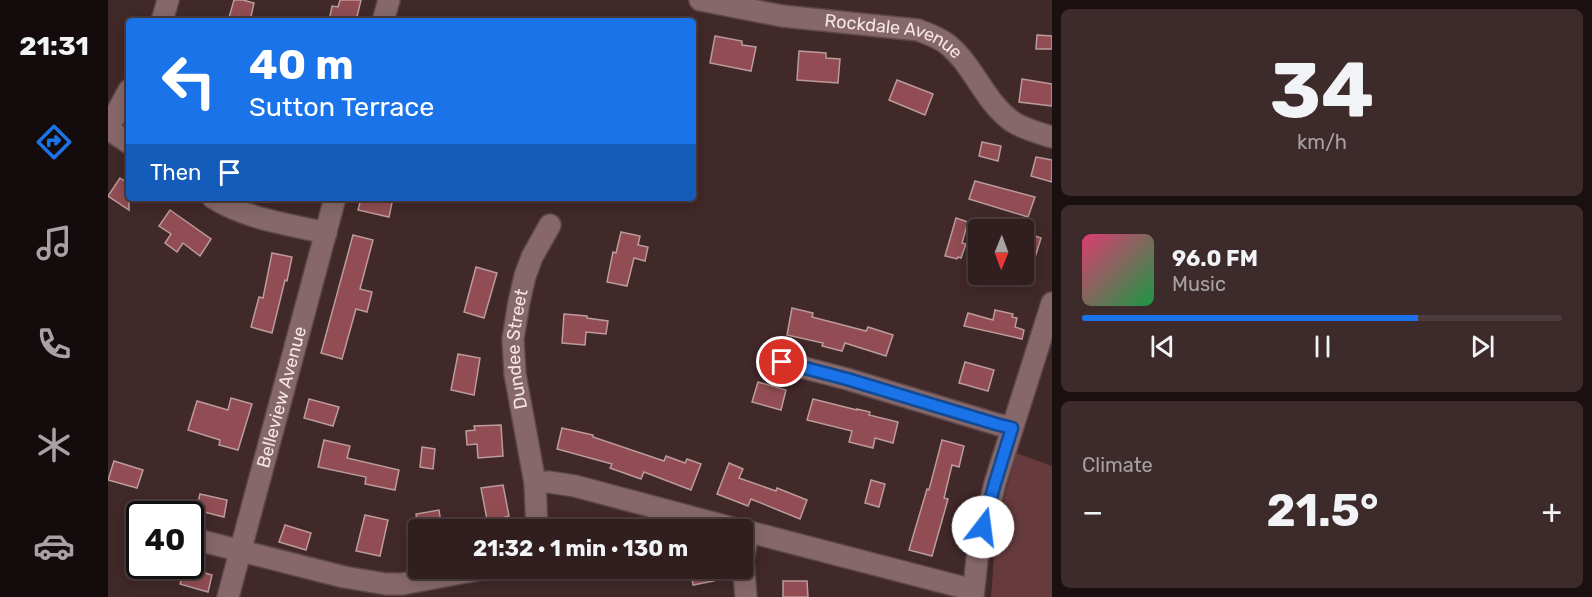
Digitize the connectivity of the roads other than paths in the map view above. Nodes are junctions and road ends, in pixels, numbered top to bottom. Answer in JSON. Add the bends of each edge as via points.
{"nodes":[{"id":1,"x":168,"y":0,"type":"edge"},
{"id":2,"x":389,"y":0,"type":"edge"},
{"id":3,"x":700,"y":0,"type":"edge"},
{"id":4,"x":163,"y":18,"type":"edge"},
{"id":5,"x":384,"y":18,"type":"edge"},
{"id":6,"x":126,"y":96,"type":"edge"},
{"id":7,"x":108,"y":129,"type":"edge"},
{"id":8,"x":1052,"y":136,"type":"edge"},
{"id":9,"x":126,"y":141,"type":"edge"},
{"id":10,"x":218,"y":201,"type":"edge"},
{"id":11,"x":334,"y":201,"type":"edge"},
{"id":12,"x":550,"y":225,"type":"dead end"},
{"id":13,"x":326,"y":233,"type":"junction"},
{"id":14,"x":1052,"y":303,"type":"edge"},
{"id":15,"x":1048,"y":328,"type":"edge"},
{"id":16,"x":782,"y":362,"type":"dead end"},
{"id":17,"x":1012,"y":428,"type":"junction"},
{"id":18,"x":535,"y":483,"type":"junction"},
{"id":19,"x":537,"y":519,"type":"edge"},
{"id":20,"x":702,"y":519,"type":"edge"},
{"id":21,"x":753,"y":532,"type":"edge"},
{"id":22,"x":204,"y":542,"type":"edge"},
{"id":23,"x":241,"y":551,"type":"junction"},
{"id":24,"x":429,"y":579,"type":"edge"},
{"id":25,"x":745,"y":579,"type":"edge"},
{"id":26,"x":973,"y":593,"type":"edge"},
{"id":27,"x":228,"y":597,"type":"edge"},
{"id":28,"x":746,"y":597,"type":"edge"}],
"edges":[{"from":1,"to":4,"type":"street"},
{"from":2,"to":5,"type":"street"},
{"from":3,"to":8,"type":"street","name":"Rockdale Avenue","via":[[782,16],[918,30],[934,36],[960,57],[999,110],[1014,122]]},
{"from":6,"to":7,"type":"street"},
{"from":7,"to":9,"type":"street"},
{"from":10,"to":13,"type":"street","via":[[244,213]]},
{"from":11,"to":13,"type":"street","name":"Belleview Avenue"},
{"from":12,"to":18,"type":"street","name":"Dundee Street","via":[[525,276],[513,339],[514,374]]},
{"from":13,"to":23,"type":"street","name":"Belleview Avenue"},
{"from":14,"to":15,"type":"street"},
{"from":15,"to":17,"type":"street"},
{"from":16,"to":17,"type":"street"},
{"from":17,"to":26,"type":"street","via":[[983,527]]},
{"from":18,"to":19,"type":"street","name":"Dundee Street"},
{"from":18,"to":20,"type":"street","via":[[575,486]]},
{"from":21,"to":26,"type":"street"},
{"from":22,"to":23,"type":"street"},
{"from":23,"to":24,"type":"street","via":[[386,584]]},
{"from":23,"to":27,"type":"street","name":"Belleview Avenue"},
{"from":25,"to":28,"type":"street"}]}
